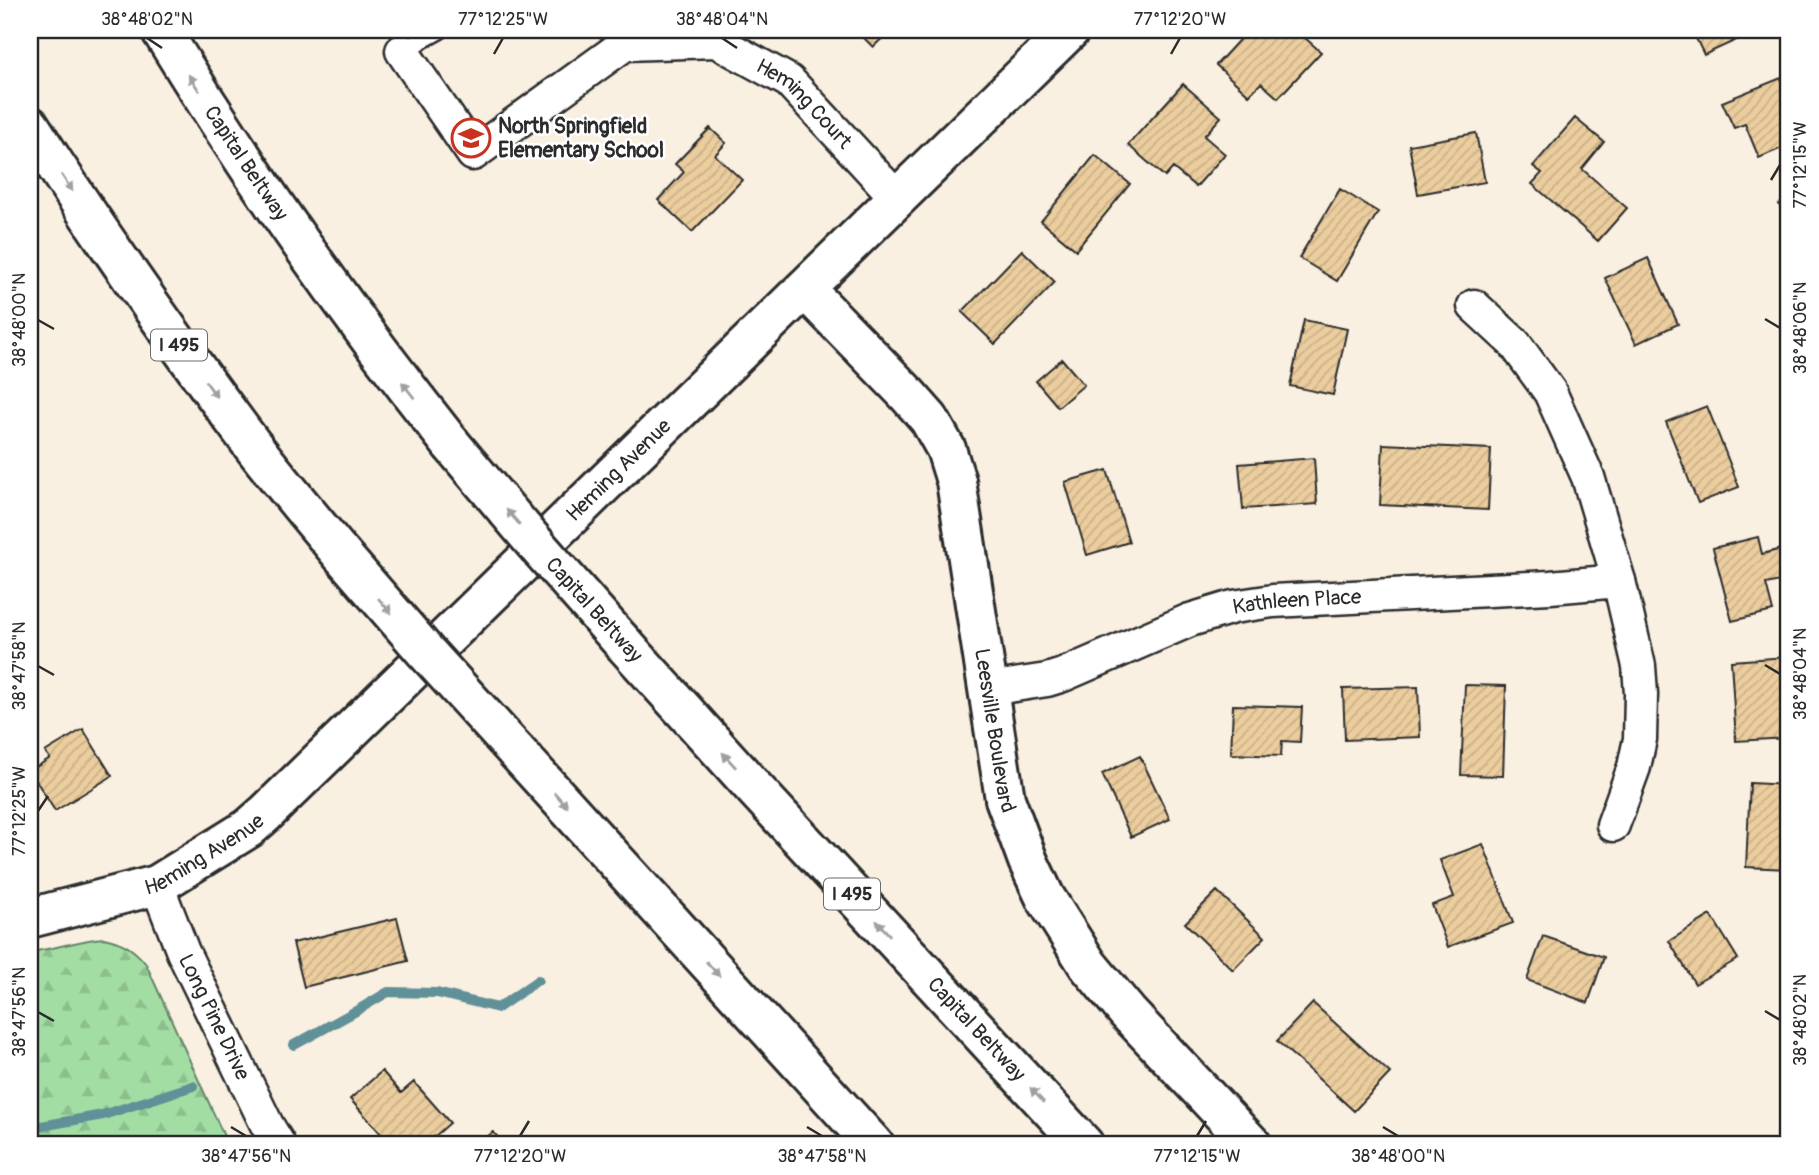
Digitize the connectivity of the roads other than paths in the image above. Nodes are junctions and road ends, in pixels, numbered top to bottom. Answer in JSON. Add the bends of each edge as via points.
{"nodes":[{"id":1,"x":160,"y":30,"type":"edge"},
{"id":2,"x":440,"y":30,"type":"edge"},
{"id":3,"x":1070,"y":30,"type":"edge"},
{"id":4,"x":402,"y":51,"type":"joint"},
{"id":5,"x":30,"y":126,"type":"edge"},
{"id":6,"x":897,"y":198,"type":"junction"},
{"id":7,"x":804,"y":289,"type":"junction"},
{"id":8,"x":1474,"y":306,"type":"dead end"},
{"id":9,"x":1619,"y":581,"type":"junction"},
{"id":10,"x":988,"y":689,"type":"junction"},
{"id":11,"x":1613,"y":825,"type":"dead end"},
{"id":12,"x":157,"y":885,"type":"junction"},
{"id":13,"x":30,"y":918,"type":"edge"},
{"id":14,"x":279,"y":1145,"type":"edge"},
{"id":15,"x":874,"y":1145,"type":"edge"},
{"id":16,"x":1084,"y":1145,"type":"edge"},
{"id":17,"x":1252,"y":1145,"type":"edge"}],
"edges":[{"from":16,"to":1,"type":"main road","name":"Capital Beltway","number":"I 495","one_way":true,"bridge":true,"via":[[622,642],[451,444],[272,202]]},
{"from":2,"to":4,"type":"lane"},
{"from":3,"to":6,"type":"main road","name":"Heming Avenue"},
{"from":4,"to":6,"type":"street","name":"Heming Court","via":[[473,153],[625,44],[716,41],[789,81]]},
{"from":5,"to":15,"type":"main road","number":"I 495","one_way":true,"bridge":true,"via":[[155,312],[251,444],[341,554]]},
{"from":6,"to":7,"type":"main road","name":"Heming Avenue"},
{"from":7,"to":10,"type":"main road","name":"Leesville Boulevard","via":[[906,393],[929,419],[946,449],[956,481]]},
{"from":7,"to":12,"type":"main road","name":"Heming Avenue","via":[[266,813]]},
{"from":8,"to":9,"type":"street","via":[[1515,344],[1550,392],[1588,477]]},
{"from":9,"to":10,"type":"street","name":"Kathleen Place","via":[[1233,607],[1190,620],[1063,675]]},
{"from":9,"to":11,"type":"street","via":[[1639,666],[1640,738]]},
{"from":10,"to":17,"type":"main road","name":"Leesville Boulevard","via":[[1006,799],[1045,897],[1088,965],[1128,1013]]},
{"from":12,"to":13,"type":"main road","name":"Heming Avenue"},
{"from":12,"to":14,"type":"street","name":"Long Pine Drive","via":[[183,952]]}]}
